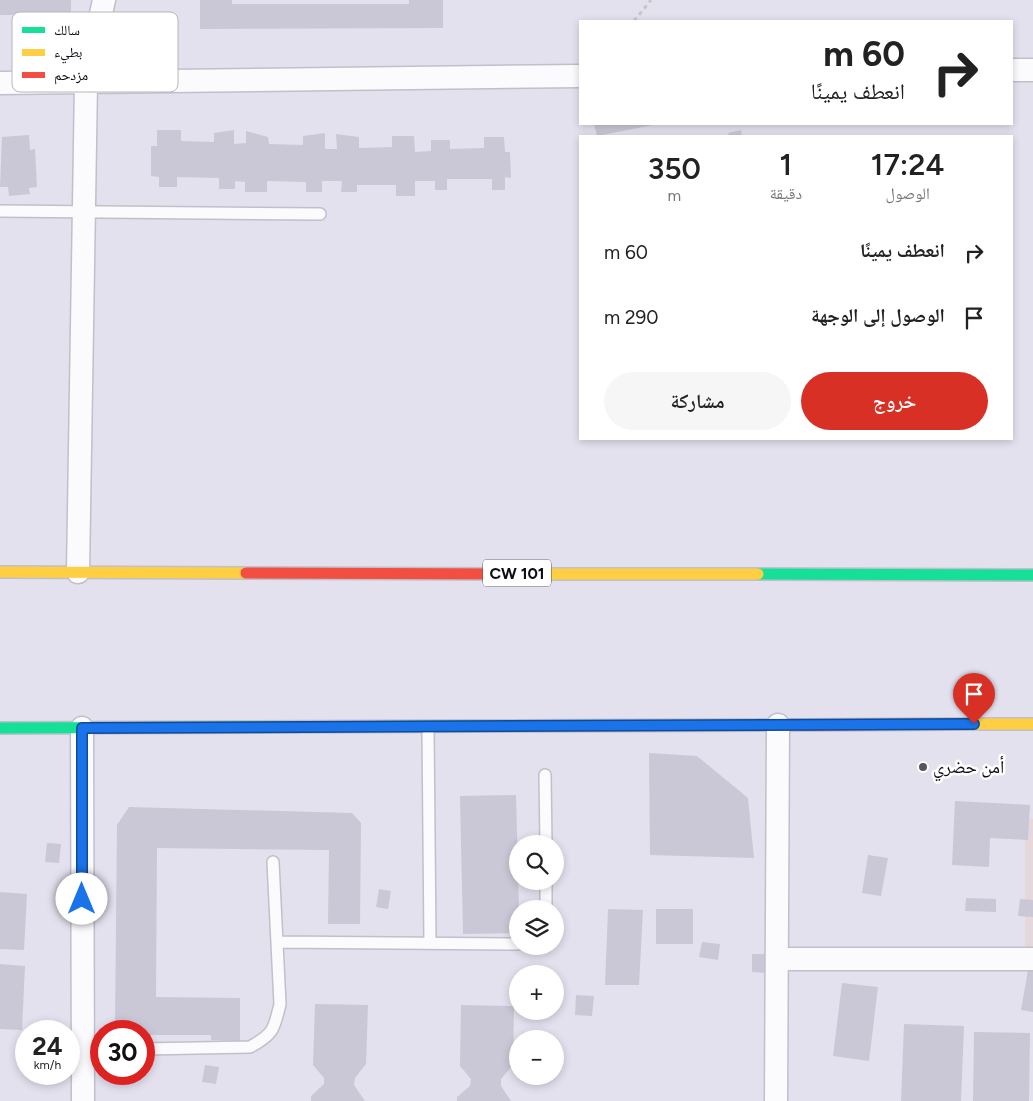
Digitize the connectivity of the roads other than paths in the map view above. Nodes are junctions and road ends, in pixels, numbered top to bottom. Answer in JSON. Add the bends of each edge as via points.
{"nodes":[{"id":1,"x":1013,"y":70,"type":"edge"},
{"id":2,"x":1033,"y":70,"type":"edge"},
{"id":3,"x":579,"y":76,"type":"edge"},
{"id":4,"x":178,"y":81,"type":"edge"},
{"id":5,"x":86,"y":92,"type":"edge"},
{"id":6,"x":0,"y":211,"type":"edge"},
{"id":7,"x":84,"y":211,"type":"junction"},
{"id":8,"x":320,"y":214,"type":"dead end"},
{"id":9,"x":0,"y":572,"type":"edge"},
{"id":10,"x":78,"y":572,"type":"junction"},
{"id":11,"x":1033,"y":575,"type":"edge"},
{"id":12,"x":1033,"y":724,"type":"edge"},
{"id":13,"x":778,"y":725,"type":"junction"},
{"id":14,"x":428,"y":727,"type":"junction"},
{"id":15,"x":0,"y":728,"type":"edge"},
{"id":16,"x":82,"y":728,"type":"junction"},
{"id":17,"x":546,"y":775,"type":"dead end"},
{"id":18,"x":546,"y":835,"type":"edge"},
{"id":19,"x":273,"y":862,"type":"dead end"},
{"id":20,"x":277,"y":942,"type":"junction"},
{"id":21,"x":430,"y":943,"type":"junction"},
{"id":22,"x":509,"y":944,"type":"edge"},
{"id":23,"x":1033,"y":958,"type":"edge"},
{"id":24,"x":777,"y":960,"type":"junction"},
{"id":25,"x":91,"y":1020,"type":"edge"},
{"id":26,"x":155,"y":1049,"type":"edge"},
{"id":27,"x":90,"y":1061,"type":"edge"},
{"id":28,"x":82,"y":1101,"type":"edge"},
{"id":29,"x":776,"y":1101,"type":"edge"}],
"edges":[{"from":1,"to":2,"type":"street"},
{"from":3,"to":4,"type":"street"},
{"from":5,"to":7,"type":"street"},
{"from":6,"to":7,"type":"lane"},
{"from":7,"to":8,"type":"lane"},
{"from":7,"to":10,"type":"street"},
{"from":9,"to":10,"type":"main road","number":"CW 101"},
{"from":10,"to":11,"type":"main road","number":"CW 101"},
{"from":12,"to":13,"type":"main road"},
{"from":13,"to":14,"type":"main road"},
{"from":13,"to":24,"type":"street"},
{"from":14,"to":16,"type":"main road"},
{"from":14,"to":21,"type":"lane"},
{"from":15,"to":16,"type":"main road"},
{"from":16,"to":25,"type":"street"},
{"from":17,"to":18,"type":"lane"},
{"from":19,"to":20,"type":"lane"},
{"from":20,"to":21,"type":"lane"},
{"from":20,"to":26,"type":"lane","via":[[280,1004],[274,1027],[265,1039],[250,1047]]},
{"from":21,"to":22,"type":"lane"},
{"from":23,"to":24,"type":"street"},
{"from":24,"to":29,"type":"street"},
{"from":27,"to":28,"type":"street"}]}
